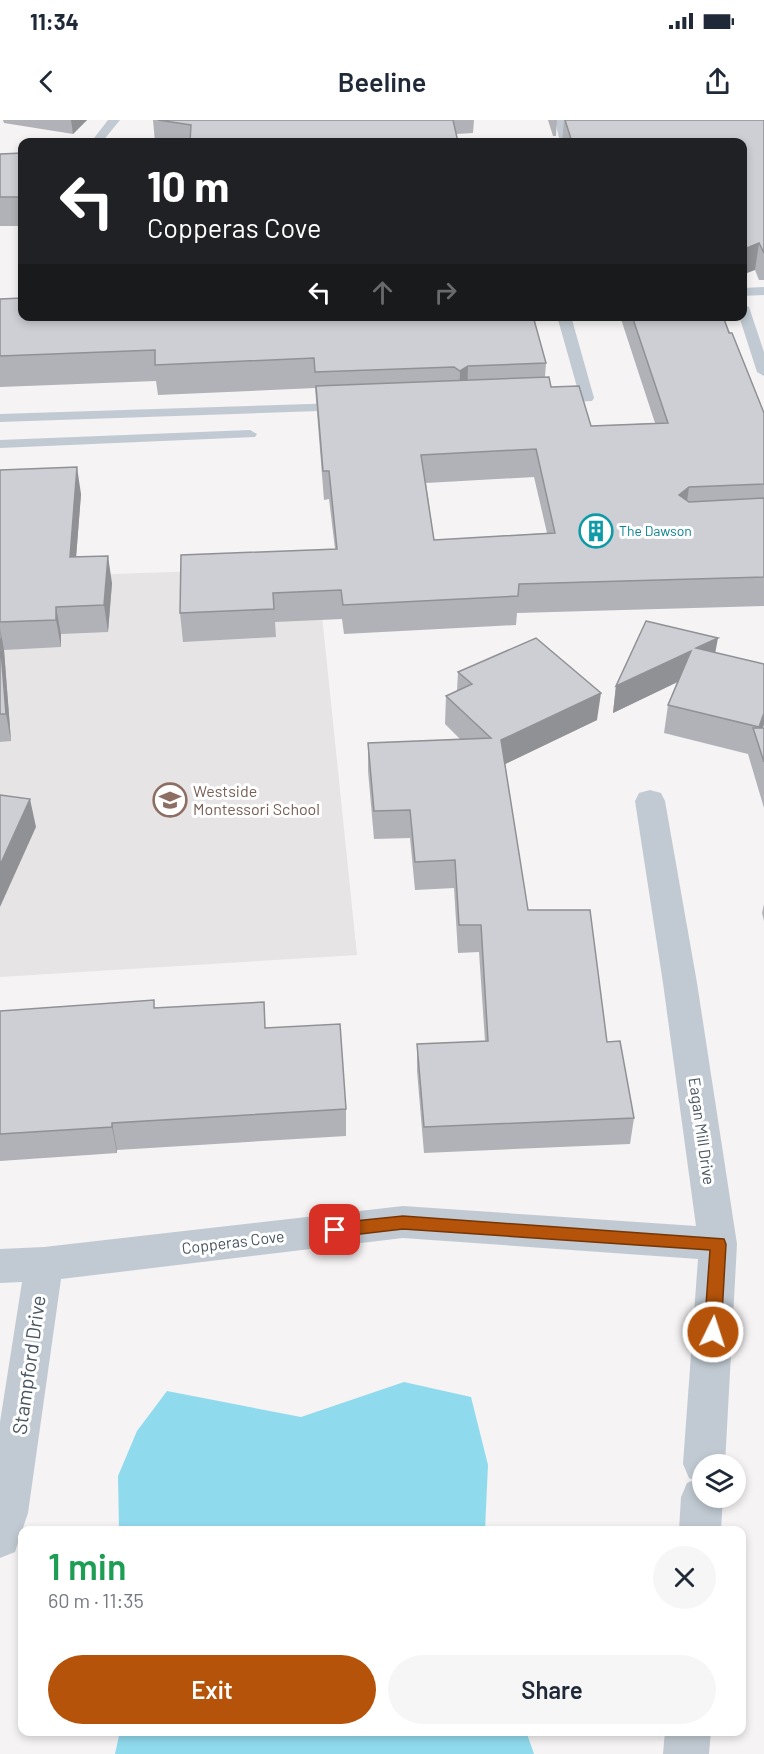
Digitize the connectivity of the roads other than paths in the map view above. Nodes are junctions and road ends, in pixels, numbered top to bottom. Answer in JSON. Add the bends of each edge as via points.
{"nodes":[{"id":1,"x":114,"y":120,"type":"edge"},
{"id":2,"x":561,"y":120,"type":"edge"},
{"id":3,"x":99,"y":138,"type":"edge"},
{"id":4,"x":564,"y":138,"type":"edge"},
{"id":5,"x":764,"y":291,"type":"edge"},
{"id":6,"x":747,"y":292,"type":"edge"},
{"id":7,"x":565,"y":321,"type":"edge"},
{"id":8,"x":747,"y":321,"type":"edge"},
{"id":9,"x":764,"y":372,"type":"edge"},
{"id":10,"x":539,"y":400,"type":"edge"},
{"id":11,"x":363,"y":406,"type":"edge"},
{"id":12,"x":0,"y":418,"type":"edge"},
{"id":13,"x":250,"y":434,"type":"dead end"},
{"id":14,"x":0,"y":444,"type":"edge"},
{"id":15,"x":650,"y":801,"type":"dead end"},
{"id":16,"x":718,"y":1244,"type":"junction"},
{"id":17,"x":44,"y":1264,"type":"junction"},
{"id":18,"x":0,"y":1266,"type":"edge"},
{"id":19,"x":705,"y":1454,"type":"edge"},
{"id":20,"x":701,"y":1508,"type":"edge"},
{"id":21,"x":700,"y":1526,"type":"edge"},
{"id":22,"x":0,"y":1537,"type":"edge"},
{"id":23,"x":688,"y":1736,"type":"edge"},
{"id":24,"x":686,"y":1754,"type":"edge"}],
"edges":[{"from":1,"to":3,"type":"lane"},
{"from":2,"to":4,"type":"lane"},
{"from":5,"to":6,"type":"lane"},
{"from":7,"to":10,"type":"lane","via":[[587,398]]},
{"from":8,"to":9,"type":"lane"},
{"from":11,"to":12,"type":"lane"},
{"from":13,"to":14,"type":"lane"},
{"from":15,"to":16,"type":"street","name":"Eagan Mill Drive"},
{"from":16,"to":17,"type":"street","name":"Copperas Cove","via":[[403,1222]]},
{"from":16,"to":19,"type":"street","name":"Eagan Mill Drive"},
{"from":17,"to":18,"type":"street","name":"Copperas Cove"},
{"from":17,"to":22,"type":"street","name":"Stampford Drive","via":[[7,1513]]},
{"from":20,"to":21,"type":"street"},
{"from":23,"to":24,"type":"street"}]}
